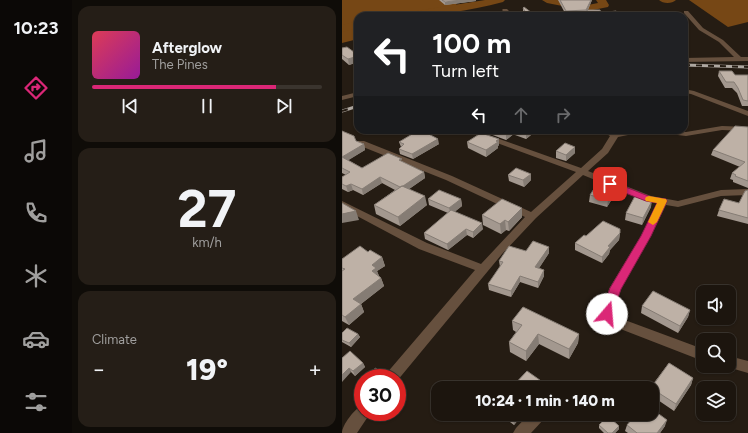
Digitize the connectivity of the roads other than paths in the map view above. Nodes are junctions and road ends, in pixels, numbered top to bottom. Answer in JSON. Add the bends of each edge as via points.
{"nodes":[{"id":1,"x":688,"y":14,"type":"edge"},
{"id":2,"x":738,"y":58,"type":"junction"},
{"id":3,"x":748,"y":59,"type":"edge"},
{"id":4,"x":688,"y":60,"type":"edge"},
{"id":5,"x":688,"y":92,"type":"edge"},
{"id":6,"x":354,"y":95,"type":"edge"},
{"id":7,"x":342,"y":98,"type":"edge"},
{"id":8,"x":748,"y":114,"type":"edge"},
{"id":9,"x":748,"y":129,"type":"edge"},
{"id":10,"x":477,"y":134,"type":"edge"},
{"id":11,"x":616,"y":134,"type":"edge"},
{"id":12,"x":688,"y":134,"type":"edge"},
{"id":13,"x":361,"y":143,"type":"edge"},
{"id":14,"x":581,"y":171,"type":"junction"},
{"id":15,"x":747,"y":192,"type":"edge"},
{"id":16,"x":662,"y":201,"type":"junction"},
{"id":17,"x":342,"y":204,"type":"edge"},
{"id":18,"x":532,"y":216,"type":"junction"},
{"id":19,"x":483,"y":269,"type":"junction"},
{"id":20,"x":696,"y":352,"type":"edge"},
{"id":21,"x":736,"y":364,"type":"edge"},
{"id":22,"x":748,"y":367,"type":"edge"},
{"id":23,"x":399,"y":369,"type":"edge"},
{"id":24,"x":357,"y":421,"type":"edge"},
{"id":25,"x":532,"y":421,"type":"edge"},
{"id":26,"x":348,"y":433,"type":"edge"},
{"id":27,"x":520,"y":433,"type":"edge"}],
"edges":[{"from":1,"to":2,"type":"street","via":[[701,30],[721,41]]},
{"from":2,"to":3,"type":"street"},
{"from":2,"to":4,"type":"street"},
{"from":5,"to":8,"type":"street"},
{"from":6,"to":7,"type":"street"},
{"from":9,"to":12,"type":"street","via":[[722,128]]},
{"from":10,"to":14,"type":"street"},
{"from":11,"to":14,"type":"street","via":[[605,151]]},
{"from":13,"to":18,"type":"street","via":[[449,178]]},
{"from":14,"to":16,"type":"street","via":[[649,199]]},
{"from":14,"to":18,"type":"street"},
{"from":15,"to":16,"type":"street","via":[[721,193],[678,204]]},
{"from":16,"to":20,"type":"street","via":[[646,236],[615,288],[607,314],[609,319]]},
{"from":17,"to":19,"type":"street","via":[[423,246]]},
{"from":18,"to":19,"type":"street"},
{"from":19,"to":23,"type":"street"},
{"from":21,"to":22,"type":"street"},
{"from":24,"to":26,"type":"street"},
{"from":25,"to":27,"type":"street"}]}
